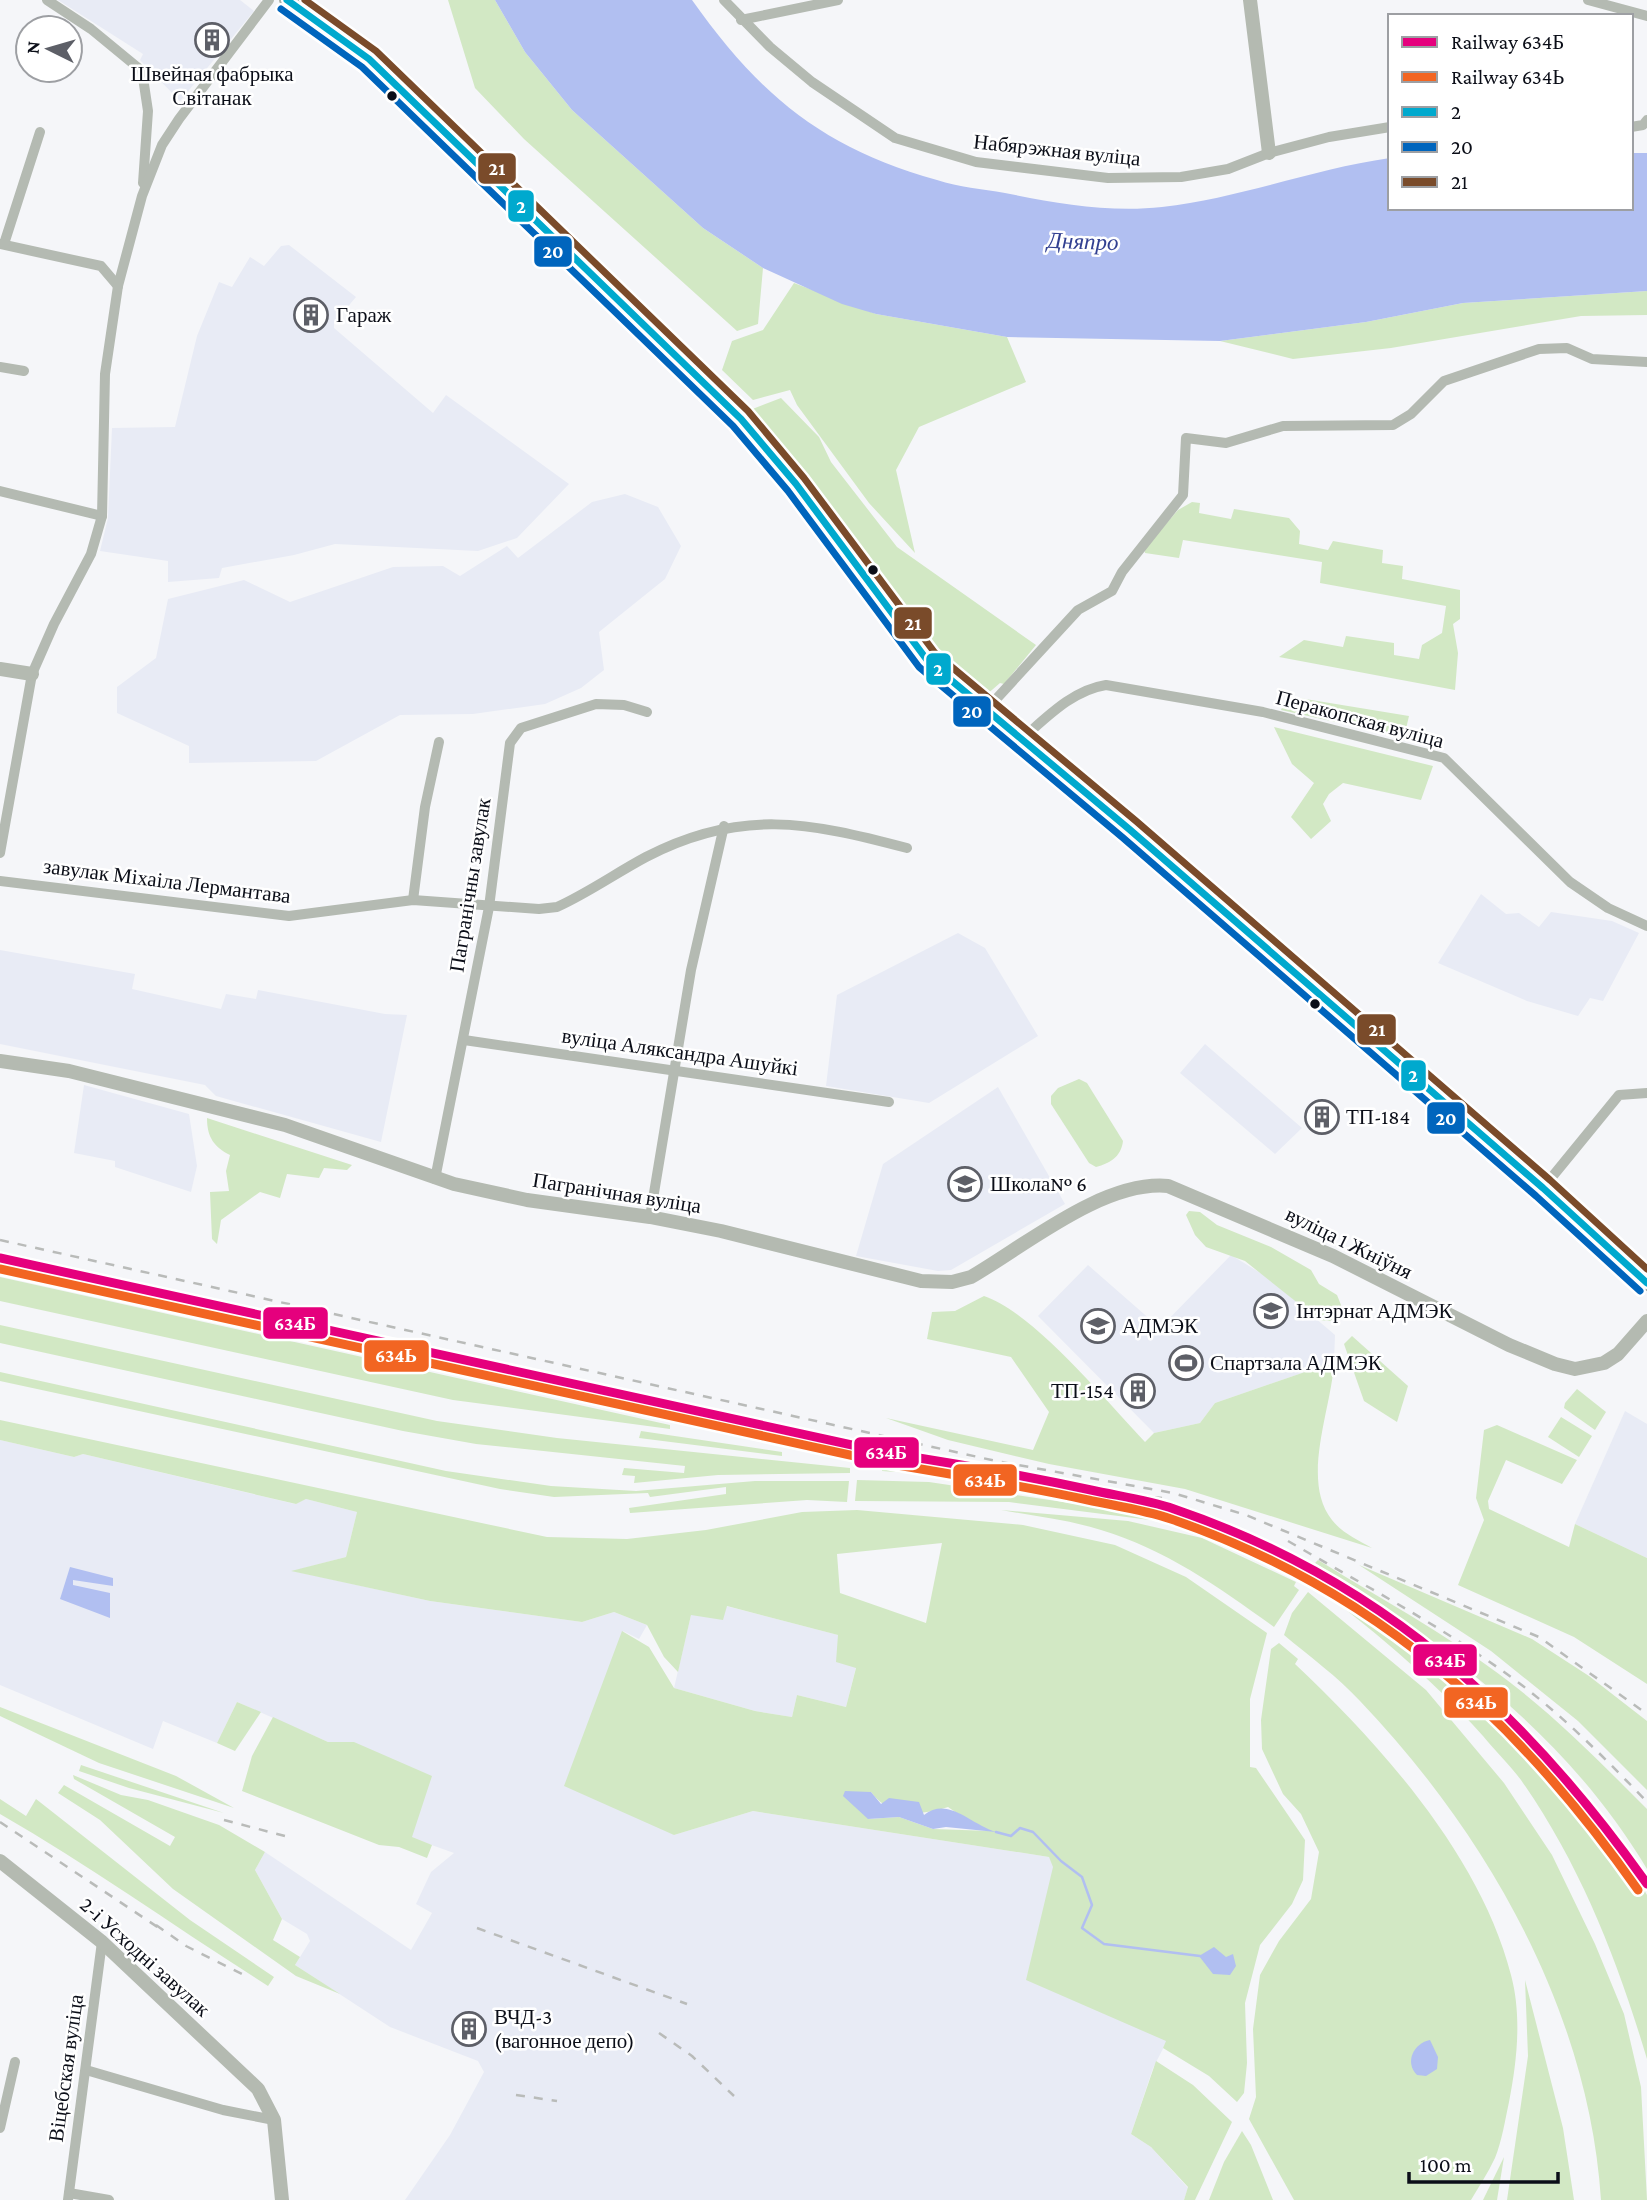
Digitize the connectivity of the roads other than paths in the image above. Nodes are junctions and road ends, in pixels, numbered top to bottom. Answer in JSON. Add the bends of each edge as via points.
{"nodes":[{"id":1,"x":47,"y":0,"type":"edge"},
{"id":2,"x":269,"y":0,"type":"edge"},
{"id":3,"x":287,"y":0,"type":"edge"},
{"id":4,"x":724,"y":0,"type":"edge"},
{"id":5,"x":838,"y":0,"type":"edge"},
{"id":6,"x":1250,"y":0,"type":"edge"},
{"id":7,"x":1588,"y":0,"type":"edge"},
{"id":8,"x":1647,"y":16,"type":"edge"},
{"id":9,"x":741,"y":20,"type":"junction"},
{"id":10,"x":1388,"y":127,"type":"edge"},
{"id":11,"x":40,"y":132,"type":"dead end"},
{"id":12,"x":1269,"y":153,"type":"junction"},
{"id":13,"x":142,"y":196,"type":"junction"},
{"id":14,"x":2,"y":244,"type":"edge"},
{"id":15,"x":118,"y":286,"type":"junction"},
{"id":16,"x":1647,"y":362,"type":"edge"},
{"id":17,"x":0,"y":367,"type":"edge"},
{"id":18,"x":24,"y":371,"type":"dead end"},
{"id":19,"x":0,"y":491,"type":"edge"},
{"id":20,"x":102,"y":516,"type":"junction"},
{"id":21,"x":0,"y":669,"type":"edge"},
{"id":22,"x":32,"y":674,"type":"junction"},
{"id":23,"x":987,"y":709,"type":"junction"},
{"id":24,"x":647,"y":712,"type":"dead end"},
{"id":25,"x":1023,"y":738,"type":"junction"},
{"id":26,"x":439,"y":742,"type":"dead end"},
{"id":27,"x":724,"y":826,"type":"junction"},
{"id":28,"x":907,"y":848,"type":"dead end"},
{"id":29,"x":0,"y":853,"type":"edge"},
{"id":30,"x":0,"y":881,"type":"edge"},
{"id":31,"x":412,"y":900,"type":"junction"},
{"id":32,"x":489,"y":907,"type":"junction"},
{"id":33,"x":1644,"y":923,"type":"edge"},
{"id":34,"x":464,"y":1040,"type":"junction"},
{"id":35,"x":0,"y":1061,"type":"edge"},
{"id":36,"x":675,"y":1071,"type":"junction"},
{"id":37,"x":1647,"y":1093,"type":"edge"},
{"id":38,"x":889,"y":1102,"type":"dead end"},
{"id":39,"x":435,"y":1179,"type":"junction"},
{"id":40,"x":1543,"y":1188,"type":"junction"},
{"id":41,"x":1212,"y":1204,"type":"joint"},
{"id":42,"x":650,"y":1217,"type":"junction"},
{"id":43,"x":1647,"y":1283,"type":"edge"},
{"id":44,"x":1647,"y":1321,"type":"edge"},
{"id":45,"x":0,"y":1861,"type":"edge"},
{"id":46,"x":102,"y":1942,"type":"junction"},
{"id":47,"x":15,"y":2062,"type":"dead end"},
{"id":48,"x":86,"y":2070,"type":"junction"},
{"id":49,"x":274,"y":2120,"type":"junction"},
{"id":50,"x":0,"y":2128,"type":"edge"},
{"id":51,"x":69,"y":2196,"type":"edge"},
{"id":52,"x":109,"y":2200,"type":"edge"},
{"id":53,"x":282,"y":2200,"type":"edge"}],
"edges":[{"from":1,"to":13,"type":"street","via":[[142,71],[148,111]]},
{"from":2,"to":13,"type":"street","via":[[162,145]]},
{"from":3,"to":23,"type":"main road","via":[[369,59],[430,115],[741,419],[796,484],[927,660]]},
{"from":4,"to":9,"type":"street","name":"Набярэжная вуліца"},
{"from":5,"to":9,"type":"street"},
{"from":6,"to":12,"type":"main road"},
{"from":7,"to":8,"type":"street"},
{"from":9,"to":12,"type":"street","name":"Набярэжная вуліца","via":[[812,82],[895,138],[976,162],[1142,179],[1228,169]]},
{"from":10,"to":12,"type":"street","name":"Набярэжная вуліца"},
{"from":11,"to":14,"type":"street"},
{"from":13,"to":15,"type":"street"},
{"from":14,"to":15,"type":"street","via":[[100,266]]},
{"from":15,"to":20,"type":"street","via":[[105,374]]},
{"from":16,"to":23,"type":"street","via":[[1592,359],[1567,348],[1539,349],[1444,381],[1393,425],[1283,426],[1226,443],[1186,438],[1183,495],[1112,591],[1078,610]]},
{"from":17,"to":18,"type":"street"},
{"from":19,"to":20,"type":"street"},
{"from":20,"to":22,"type":"street","via":[[90,554]]},
{"from":21,"to":22,"type":"main road"},
{"from":22,"to":29,"type":"street"},
{"from":23,"to":25,"type":"main road"},
{"from":24,"to":32,"type":"street","name":"Пагранічны завулак","via":[[596,704],[514,733]]},
{"from":25,"to":33,"type":"street","name":"Перакопская вуліца","via":[[1073,696],[1106,685],[1263,712],[1444,758],[1570,882],[1608,908]]},
{"from":25,"to":40,"type":"main road"},
{"from":26,"to":31,"type":"street"},
{"from":27,"to":28,"type":"street","name":"завулак Міхаіла Лермантава","via":[[799,826]]},
{"from":27,"to":32,"type":"street","name":"завулак Міхаіла Лермантава","via":[[668,846],[557,907]]},
{"from":27,"to":36,"type":"street","via":[[691,971]]},
{"from":30,"to":31,"type":"street","name":"завулак Міхаіла Лермантава","via":[[289,916]]},
{"from":31,"to":32,"type":"street","name":"завулак Міхаіла Лермантава"},
{"from":32,"to":34,"type":"street","name":"Пагранічны завулак"},
{"from":34,"to":36,"type":"street","name":"вуліца Аляксандра Ашуйкі"},
{"from":34,"to":39,"type":"street","name":"Пагранічны завулак"},
{"from":35,"to":39,"type":"main road","name":"Пагранічная вуліца","via":[[69,1071],[285,1125]]},
{"from":36,"to":38,"type":"street","name":"вуліца Аляксандра Ашуйкі"},
{"from":36,"to":42,"type":"street"},
{"from":37,"to":40,"type":"street","via":[[1619,1095]]},
{"from":39,"to":42,"type":"main road","name":"Пагранічная вуліца","via":[[527,1200]]},
{"from":40,"to":43,"type":"main road"},
{"from":41,"to":42,"type":"main road","name":"Пагранічная вуліца","via":[[1168,1186],[1132,1187],[1088,1206],[971,1277],[941,1283]]},
{"from":41,"to":44,"type":"main road","name":"вуліца 1 Жніўня","via":[[1333,1256],[1555,1364],[1575,1369],[1604,1363]]},
{"from":45,"to":46,"type":"main road","name":"2-і Усходні завулак"},
{"from":46,"to":48,"type":"street","name":"Віцебская вуліца"},
{"from":46,"to":49,"type":"main road","name":"2-і Усходні завулак","via":[[258,2089]]},
{"from":47,"to":50,"type":"street"},
{"from":48,"to":49,"type":"street"},
{"from":48,"to":51,"type":"street","name":"Віцебская вуліца"},
{"from":49,"to":53,"type":"main road"},
{"from":51,"to":52,"type":"street"}]}
